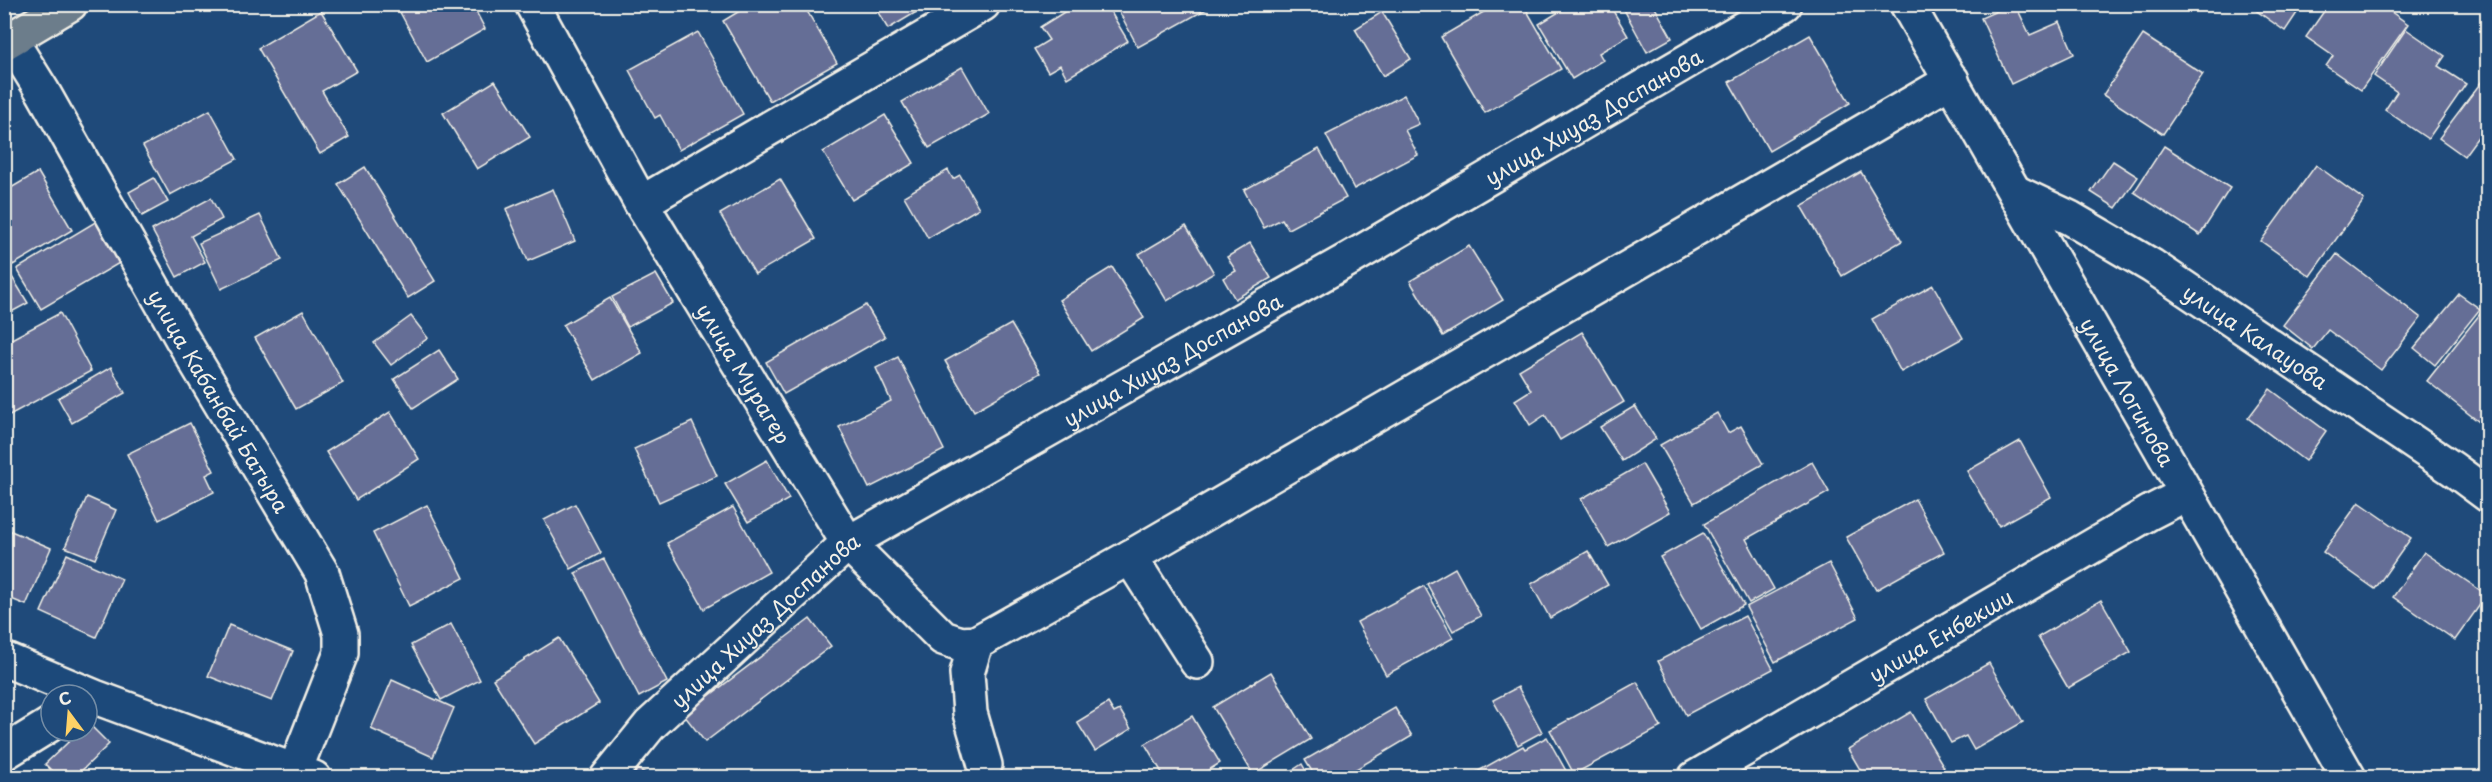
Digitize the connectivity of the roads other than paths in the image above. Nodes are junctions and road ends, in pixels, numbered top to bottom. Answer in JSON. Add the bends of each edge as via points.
{"nodes":[{"id":1,"x":70,"y":4,"type":"edge"},
{"id":2,"x":532,"y":4,"type":"edge"},
{"id":3,"x":982,"y":4,"type":"edge"},
{"id":4,"x":1785,"y":4,"type":"edge"},
{"id":5,"x":1907,"y":4,"type":"edge"},
{"id":6,"x":7,"y":41,"type":"edge"},
{"id":7,"x":1952,"y":80,"type":"junction"},
{"id":8,"x":2017,"y":193,"type":"junction"},
{"id":9,"x":641,"y":203,"type":"junction"},
{"id":10,"x":2186,"y":494,"type":"junction"},
{"id":11,"x":2487,"y":495,"type":"edge"},
{"id":12,"x":848,"y":543,"type":"junction"},
{"id":13,"x":1130,"y":557,"type":"junction"},
{"id":14,"x":976,"y":643,"type":"junction"},
{"id":15,"x":4,"y":659,"type":"edge"},
{"id":16,"x":1197,"y":662,"type":"dead end"},
{"id":17,"x":55,"y":683,"type":"edge"},
{"id":18,"x":99,"y":703,"type":"edge"},
{"id":19,"x":39,"y":731,"type":"edge"},
{"id":20,"x":4,"y":753,"type":"edge"},
{"id":21,"x":985,"y":765,"type":"dead end"},
{"id":22,"x":301,"y":775,"type":"edge"},
{"id":23,"x":607,"y":777,"type":"edge"},
{"id":24,"x":1695,"y":777,"type":"edge"},
{"id":25,"x":2349,"y":777,"type":"edge"}],
"edges":[{"from":1,"to":6,"type":"main road"},
{"from":2,"to":9,"type":"street","name":"улица Мурагер"},
{"from":3,"to":9,"type":"street"},
{"from":4,"to":12,"type":"street","name":"улица Хиуаз Доспанова","via":[[1351,258]]},
{"from":5,"to":7,"type":"street","name":"улица Логинова"},
{"from":6,"to":22,"type":"street","name":"улица Кабанбай Батыра","via":[[49,102],[181,337],[322,573],[341,634],[341,653]]},
{"from":7,"to":8,"type":"street","name":"улица Логинова"},
{"from":7,"to":13,"type":"street"},
{"from":8,"to":10,"type":"street","name":"улица Логинова"},
{"from":8,"to":11,"type":"street","name":"улица Калауова","via":[[2070,218],[2152,267]]},
{"from":9,"to":12,"type":"street","name":"улица Мурагер"},
{"from":10,"to":24,"type":"street","name":"улица Енбекши"},
{"from":10,"to":25,"type":"street","name":"улица Логинова"},
{"from":12,"to":14,"type":"street","name":"улица Мурагер","via":[[943,638],[961,644]]},
{"from":12,"to":23,"type":"street","name":"улица Хиуаз Доспанова","via":[[650,725]]},
{"from":13,"to":14,"type":"street"},
{"from":13,"to":16,"type":"street"},
{"from":14,"to":21,"type":"street","via":[[967,673],[970,713]]},
{"from":15,"to":17,"type":"street"},
{"from":18,"to":22,"type":"street"},
{"from":19,"to":20,"type":"street"}]}
